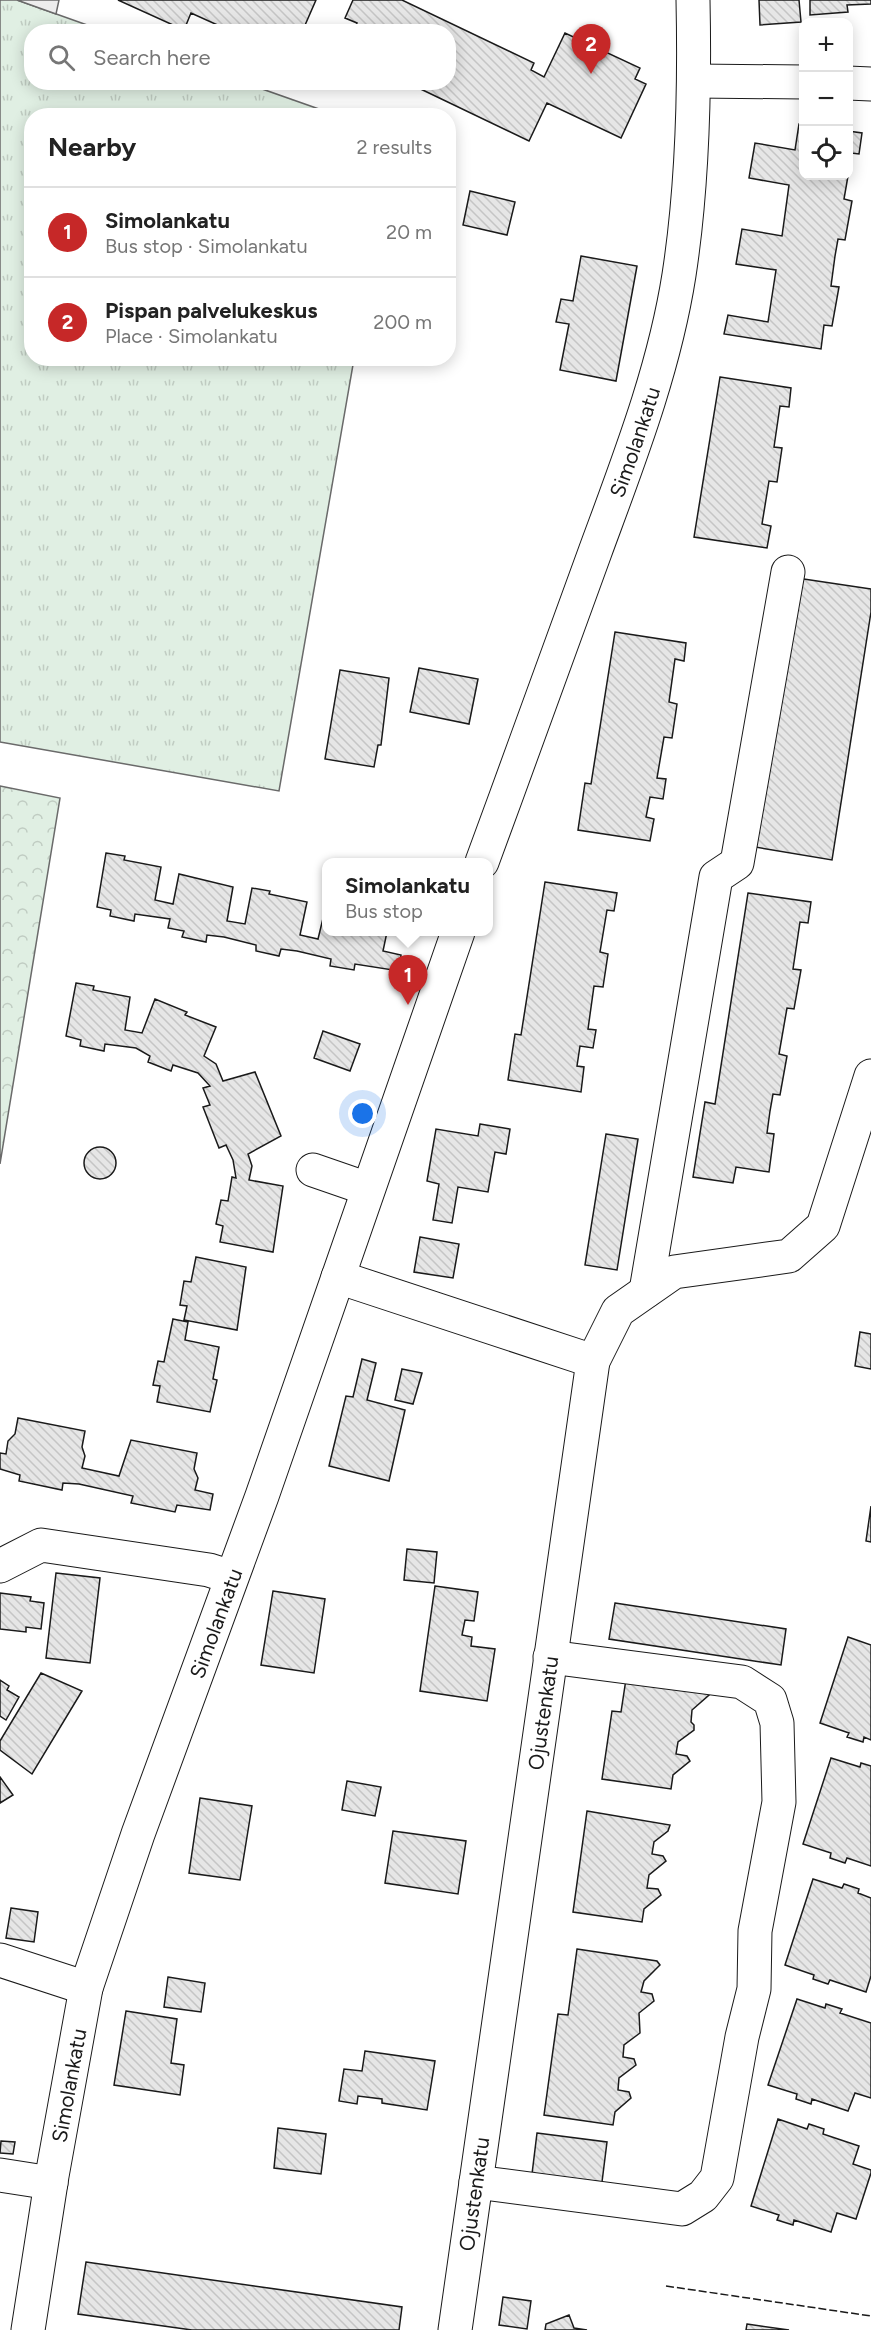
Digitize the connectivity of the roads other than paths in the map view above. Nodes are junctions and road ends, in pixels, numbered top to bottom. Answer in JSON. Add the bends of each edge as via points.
{"nodes":[{"id":1,"x":693,"y":0,"type":"edge"},
{"id":2,"x":694,"y":81,"type":"junction"},
{"id":3,"x":799,"y":82,"type":"edge"},
{"id":4,"x":853,"y":83,"type":"edge"},
{"id":5,"x":871,"y":84,"type":"edge"},
{"id":6,"x":788,"y":572,"type":"dead end"},
{"id":7,"x":483,"y":858,"type":"edge"},
{"id":8,"x":457,"y":936,"type":"edge"},
{"id":9,"x":871,"y":1076,"type":"edge"},
{"id":10,"x":313,"y":1170,"type":"dead end"},
{"id":11,"x":368,"y":1189,"type":"junction"},
{"id":12,"x":338,"y":1276,"type":"junction"},
{"id":13,"x":646,"y":1291,"type":"junction"},
{"id":14,"x":593,"y":1361,"type":"junction"},
{"id":15,"x":0,"y":1566,"type":"edge"},
{"id":16,"x":231,"y":1577,"type":"junction"},
{"id":17,"x":550,"y":1657,"type":"junction"},
{"id":18,"x":0,"y":1960,"type":"edge"},
{"id":19,"x":86,"y":1988,"type":"junction"},
{"id":20,"x":0,"y":2175,"type":"edge"},
{"id":21,"x":476,"y":2182,"type":"junction"},
{"id":22,"x":51,"y":2183,"type":"junction"},
{"id":23,"x":28,"y":2330,"type":"edge"},
{"id":24,"x":455,"y":2330,"type":"edge"}],
"edges":[{"from":1,"to":2,"type":"street","name":"Simolankatu"},
{"from":2,"to":3,"type":"street"},
{"from":2,"to":7,"type":"street","name":"Simolankatu","via":[[690,182],[681,253],[658,367],[627,467]]},
{"from":4,"to":5,"type":"street"},
{"from":6,"to":13,"type":"street","via":[[737,863],[716,877]]},
{"from":8,"to":11,"type":"street","name":"Simolankatu"},
{"from":9,"to":13,"type":"street","name":"Ojustenkatu","via":[[823,1226],[789,1256],[674,1272]]},
{"from":10,"to":11,"type":"street"},
{"from":11,"to":12,"type":"street","name":"Simolankatu"},
{"from":12,"to":14,"type":"street"},
{"from":12,"to":16,"type":"street","name":"Simolankatu"},
{"from":13,"to":14,"type":"street","name":"Ojustenkatu","via":[[618,1311]]},
{"from":14,"to":17,"type":"street","name":"Ojustenkatu"},
{"from":15,"to":16,"type":"street","via":[[41,1545],[209,1570]]},
{"from":16,"to":19,"type":"street","name":"Simolankatu"},
{"from":17,"to":21,"type":"street","name":"Ojustenkatu"},
{"from":17,"to":21,"type":"street","via":[[742,1682],[770,1700],[777,1723],[779,1802],[755,1930],[754,1989],[717,2178],[703,2196],[682,2209]]},
{"from":18,"to":19,"type":"street"},
{"from":19,"to":22,"type":"street","name":"Simolankatu"},
{"from":20,"to":22,"type":"street"},
{"from":21,"to":24,"type":"street","name":"Ojustenkatu"},
{"from":22,"to":23,"type":"street","name":"Simolankatu"}]}
